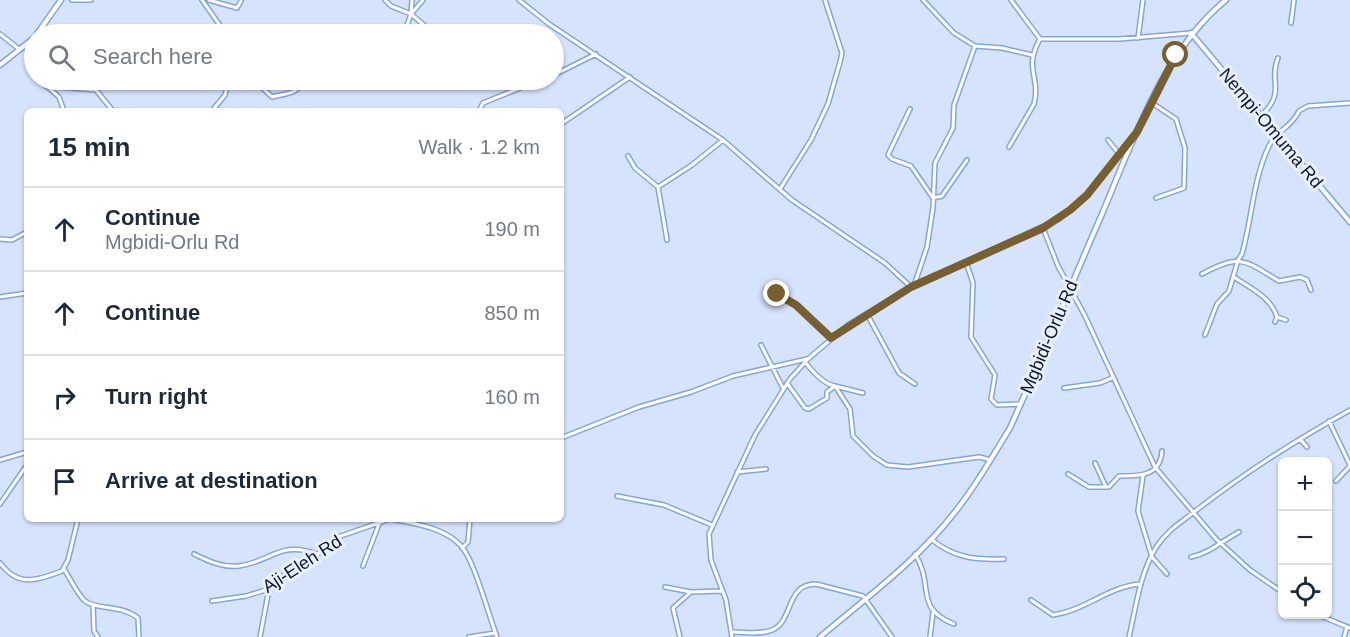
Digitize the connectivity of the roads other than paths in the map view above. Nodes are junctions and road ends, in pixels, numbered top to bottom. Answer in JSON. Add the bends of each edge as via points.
{"nodes":[{"id":1,"x":61,"y":0,"type":"edge"},
{"id":2,"x":72,"y":0,"type":"edge"},
{"id":3,"x":91,"y":0,"type":"edge"},
{"id":4,"x":202,"y":0,"type":"edge"},
{"id":5,"x":209,"y":0,"type":"edge"},
{"id":6,"x":385,"y":0,"type":"edge"},
{"id":7,"x":412,"y":0,"type":"edge"},
{"id":8,"x":423,"y":0,"type":"edge"},
{"id":9,"x":519,"y":0,"type":"edge"},
{"id":10,"x":825,"y":0,"type":"edge"},
{"id":11,"x":923,"y":0,"type":"edge"},
{"id":12,"x":1011,"y":0,"type":"edge"},
{"id":13,"x":1143,"y":0,"type":"edge"},
{"id":14,"x":1217,"y":0,"type":"edge"},
{"id":15,"x":1226,"y":0,"type":"edge"},
{"id":16,"x":1293,"y":0,"type":"edge"},
{"id":17,"x":241,"y":1,"type":"edge"},
{"id":18,"x":1221,"y":4,"type":"junction"},
{"id":19,"x":411,"y":14,"type":"junction"},
{"id":20,"x":1291,"y":23,"type":"dead end"},
{"id":21,"x":44,"y":24,"type":"edge"},
{"id":22,"x":219,"y":24,"type":"edge"},
{"id":23,"x":408,"y":24,"type":"edge"},
{"id":24,"x":423,"y":24,"type":"edge"},
{"id":25,"x":549,"y":24,"type":"edge"},
{"id":26,"x":0,"y":33,"type":"edge"},
{"id":27,"x":1191,"y":33,"type":"junction"},
{"id":28,"x":564,"y":34,"type":"edge"},
{"id":29,"x":1138,"y":38,"type":"junction"},
{"id":30,"x":1040,"y":39,"type":"junction"},
{"id":31,"x":975,"y":46,"type":"junction"},
{"id":32,"x":24,"y":47,"type":"edge"},
{"id":33,"x":21,"y":50,"type":"junction"},
{"id":34,"x":596,"y":54,"type":"junction"},
{"id":35,"x":1032,"y":55,"type":"junction"},
{"id":36,"x":1278,"y":58,"type":"dead end"},
{"id":37,"x":0,"y":65,"type":"edge"},
{"id":38,"x":564,"y":70,"type":"edge"},
{"id":39,"x":630,"y":77,"type":"junction"},
{"id":40,"x":51,"y":90,"type":"edge"},
{"id":41,"x":96,"y":90,"type":"edge"},
{"id":42,"x":226,"y":90,"type":"edge"},
{"id":43,"x":265,"y":90,"type":"edge"},
{"id":44,"x":296,"y":90,"type":"edge"},
{"id":45,"x":515,"y":90,"type":"edge"},
{"id":46,"x":1152,"y":103,"type":"junction"},
{"id":47,"x":1350,"y":103,"type":"edge"},
{"id":48,"x":63,"y":108,"type":"edge"},
{"id":49,"x":111,"y":108,"type":"edge"},
{"id":50,"x":214,"y":108,"type":"edge"},
{"id":51,"x":480,"y":108,"type":"edge"},
{"id":52,"x":910,"y":110,"type":"dead end"},
{"id":53,"x":1261,"y":116,"type":"junction"},
{"id":54,"x":564,"y":122,"type":"edge"},
{"id":55,"x":1137,"y":132,"type":"junction"},
{"id":56,"x":1276,"y":134,"type":"junction"},
{"id":57,"x":723,"y":140,"type":"junction"},
{"id":58,"x":1108,"y":140,"type":"dead end"},
{"id":59,"x":1009,"y":147,"type":"dead end"},
{"id":60,"x":1119,"y":154,"type":"junction"},
{"id":61,"x":628,"y":156,"type":"dead end"},
{"id":62,"x":967,"y":160,"type":"dead end"},
{"id":63,"x":658,"y":187,"type":"junction"},
{"id":64,"x":780,"y":189,"type":"junction"},
{"id":65,"x":933,"y":198,"type":"junction"},
{"id":66,"x":1156,"y":198,"type":"dead end"},
{"id":67,"x":1350,"y":213,"type":"edge"},
{"id":68,"x":1345,"y":216,"type":"junction"},
{"id":69,"x":1350,"y":222,"type":"edge"},
{"id":70,"x":1043,"y":228,"type":"junction"},
{"id":71,"x":24,"y":234,"type":"edge"},
{"id":72,"x":0,"y":239,"type":"edge"},
{"id":73,"x":667,"y":240,"type":"dead end"},
{"id":74,"x":1238,"y":260,"type":"junction"},
{"id":75,"x":966,"y":262,"type":"junction"},
{"id":76,"x":1202,"y":274,"type":"dead end"},
{"id":77,"x":1234,"y":277,"type":"junction"},
{"id":78,"x":913,"y":286,"type":"junction"},
{"id":79,"x":1071,"y":287,"type":"junction"},
{"id":80,"x":766,"y":289,"type":"dead end"},
{"id":81,"x":1311,"y":290,"type":"dead end"},
{"id":82,"x":24,"y":293,"type":"edge"},
{"id":83,"x":0,"y":297,"type":"edge"},
{"id":84,"x":867,"y":314,"type":"junction"},
{"id":85,"x":1286,"y":320,"type":"dead end"},
{"id":86,"x":1205,"y":335,"type":"dead end"},
{"id":87,"x":831,"y":338,"type":"junction"},
{"id":88,"x":761,"y":345,"type":"dead end"},
{"id":89,"x":806,"y":360,"type":"junction"},
{"id":90,"x":772,"y":367,"type":"junction"},
{"id":91,"x":1112,"y":378,"type":"junction"},
{"id":92,"x":788,"y":383,"type":"junction"},
{"id":93,"x":915,"y":384,"type":"dead end"},
{"id":94,"x":836,"y":386,"type":"junction"},
{"id":95,"x":783,"y":388,"type":"junction"},
{"id":96,"x":1064,"y":388,"type":"dead end"},
{"id":97,"x":863,"y":393,"type":"dead end"},
{"id":98,"x":1021,"y":404,"type":"junction"},
{"id":99,"x":1350,"y":410,"type":"edge"},
{"id":100,"x":1329,"y":422,"type":"junction"},
{"id":101,"x":564,"y":437,"type":"edge"},
{"id":102,"x":1300,"y":439,"type":"junction"},
{"id":103,"x":1307,"y":447,"type":"dead end"},
{"id":104,"x":1162,"y":451,"type":"dead end"},
{"id":105,"x":24,"y":453,"type":"edge"},
{"id":106,"x":0,"y":460,"type":"edge"},
{"id":107,"x":991,"y":460,"type":"junction"},
{"id":108,"x":1095,"y":463,"type":"dead end"},
{"id":109,"x":1155,"y":466,"type":"junction"},
{"id":110,"x":1350,"y":466,"type":"edge"},
{"id":111,"x":24,"y":469,"type":"edge"},
{"id":112,"x":766,"y":469,"type":"dead end"},
{"id":113,"x":737,"y":472,"type":"junction"},
{"id":114,"x":1068,"y":474,"type":"dead end"},
{"id":115,"x":1143,"y":476,"type":"junction"},
{"id":116,"x":1336,"y":481,"type":"dead end"},
{"id":117,"x":1106,"y":487,"type":"junction"},
{"id":118,"x":617,"y":496,"type":"dead end"},
{"id":119,"x":0,"y":504,"type":"edge"},
{"id":120,"x":1193,"y":513,"type":"junction"},
{"id":121,"x":77,"y":522,"type":"edge"},
{"id":122,"x":383,"y":522,"type":"edge"},
{"id":123,"x":403,"y":522,"type":"edge"},
{"id":124,"x":470,"y":522,"type":"edge"},
{"id":125,"x":379,"y":524,"type":"junction"},
{"id":126,"x":712,"y":525,"type":"junction"},
{"id":127,"x":1239,"y":532,"type":"dead end"},
{"id":128,"x":931,"y":539,"type":"junction"},
{"id":129,"x":1219,"y":542,"type":"junction"},
{"id":130,"x":462,"y":548,"type":"junction"},
{"id":131,"x":194,"y":554,"type":"dead end"},
{"id":132,"x":318,"y":554,"type":"junction"},
{"id":133,"x":915,"y":554,"type":"junction"},
{"id":134,"x":1152,"y":557,"type":"junction"},
{"id":135,"x":1191,"y":557,"type":"dead end"},
{"id":136,"x":1004,"y":559,"type":"dead end"},
{"id":137,"x":0,"y":563,"type":"edge"},
{"id":138,"x":363,"y":566,"type":"dead end"},
{"id":139,"x":64,"y":569,"type":"junction"},
{"id":140,"x":1167,"y":574,"type":"dead end"},
{"id":141,"x":1142,"y":584,"type":"junction"},
{"id":142,"x":665,"y":587,"type":"dead end"},
{"id":143,"x":269,"y":589,"type":"junction"},
{"id":144,"x":1278,"y":589,"type":"edge"},
{"id":145,"x":723,"y":591,"type":"junction"},
{"id":146,"x":692,"y":592,"type":"junction"},
{"id":147,"x":865,"y":598,"type":"junction"},
{"id":148,"x":1031,"y":600,"type":"dead end"},
{"id":149,"x":212,"y":601,"type":"dead end"},
{"id":150,"x":93,"y":605,"type":"junction"},
{"id":151,"x":933,"y":613,"type":"junction"},
{"id":152,"x":1327,"y":619,"type":"edge"},
{"id":153,"x":954,"y":624,"type":"dead end"},
{"id":154,"x":1349,"y":627,"type":"edge"},
{"id":155,"x":733,"y":632,"type":"junction"},
{"id":156,"x":496,"y":635,"type":"edge"},
{"id":157,"x":98,"y":637,"type":"edge"},
{"id":158,"x":139,"y":637,"type":"edge"},
{"id":159,"x":260,"y":637,"type":"edge"},
{"id":160,"x":469,"y":637,"type":"edge"},
{"id":161,"x":680,"y":637,"type":"edge"},
{"id":162,"x":732,"y":637,"type":"edge"},
{"id":163,"x":820,"y":637,"type":"edge"},
{"id":164,"x":892,"y":637,"type":"edge"},
{"id":165,"x":930,"y":637,"type":"edge"},
{"id":166,"x":1129,"y":637,"type":"edge"},
{"id":167,"x":1344,"y":637,"type":"edge"}],
"edges":[{"from":1,"to":21,"type":"main road"},
{"from":2,"to":3,"type":"street"},
{"from":4,"to":22,"type":"street"},
{"from":5,"to":17,"type":"street","via":[[237,8]]},
{"from":6,"to":19,"type":"street"},
{"from":7,"to":19,"type":"street"},
{"from":8,"to":19,"type":"street"},
{"from":9,"to":25,"type":"street"},
{"from":10,"to":64,"type":"street","via":[[842,53],[840,62],[828,104],[811,140]]},
{"from":11,"to":31,"type":"street","via":[[954,33]]},
{"from":12,"to":30,"type":"street"},
{"from":13,"to":29,"type":"street"},
{"from":14,"to":18,"type":"main road"},
{"from":15,"to":18,"type":"main road","name":"Mgbidi-Orlu Rd"},
{"from":16,"to":20,"type":"street"},
{"from":18,"to":27,"type":"main road","name":"Mgbidi-Orlu Rd"},
{"from":19,"to":23,"type":"street"},
{"from":19,"to":24,"type":"street"},
{"from":26,"to":33,"type":"street"},
{"from":27,"to":29,"type":"street"},
{"from":27,"to":46,"type":"main road","name":"Mgbidi-Orlu Rd"},
{"from":27,"to":53,"type":"main road","name":"Nempi-Omuma Rd"},
{"from":28,"to":34,"type":"street"},
{"from":29,"to":30,"type":"street"},
{"from":30,"to":35,"type":"street"},
{"from":31,"to":35,"type":"street"},
{"from":31,"to":65,"type":"street","via":[[954,105],[953,128],[935,163]]},
{"from":32,"to":33,"type":"main road"},
{"from":33,"to":37,"type":"main road"},
{"from":34,"to":38,"type":"street"},
{"from":34,"to":39,"type":"street"},
{"from":35,"to":59,"type":"street","via":[[1036,97]]},
{"from":36,"to":53,"type":"street","via":[[1275,99]]},
{"from":39,"to":54,"type":"street"},
{"from":39,"to":57,"type":"street"},
{"from":40,"to":48,"type":"street"},
{"from":41,"to":49,"type":"street"},
{"from":42,"to":50,"type":"street"},
{"from":43,"to":44,"type":"street","via":[[272,97]]},
{"from":45,"to":51,"type":"street","via":[[483,103]]},
{"from":46,"to":55,"type":"main road","name":"Mgbidi-Orlu Rd"},
{"from":46,"to":66,"type":"street","via":[[1176,119],[1185,148],[1184,188]]},
{"from":47,"to":56,"type":"street","via":[[1308,106]]},
{"from":52,"to":65,"type":"street","via":[[888,154],[911,166]]},
{"from":53,"to":56,"type":"main road","name":"Nempi-Omuma Rd"},
{"from":55,"to":60,"type":"street"},
{"from":55,"to":79,"type":"main road","name":"Mgbidi-Orlu Rd"},
{"from":56,"to":68,"type":"main road","name":"Nempi-Omuma Rd"},
{"from":56,"to":74,"type":"street","via":[[1262,162],[1247,238]]},
{"from":57,"to":63,"type":"street"},
{"from":57,"to":64,"type":"street"},
{"from":58,"to":60,"type":"street"},
{"from":60,"to":70,"type":"street","via":[[1087,195]]},
{"from":61,"to":63,"type":"street","via":[[634,168]]},
{"from":62,"to":65,"type":"street","via":[[942,196]]},
{"from":63,"to":73,"type":"street"},
{"from":64,"to":78,"type":"street"},
{"from":65,"to":78,"type":"street","via":[[927,247]]},
{"from":67,"to":68,"type":"street"},
{"from":68,"to":69,"type":"main road","name":"Nempi-Omuma Rd"},
{"from":70,"to":75,"type":"street"},
{"from":70,"to":79,"type":"street"},
{"from":71,"to":72,"type":"street","via":[[12,240]]},
{"from":74,"to":76,"type":"street"},
{"from":74,"to":77,"type":"street"},
{"from":74,"to":81,"type":"street","via":[[1279,281],[1300,277],[1307,280]]},
{"from":75,"to":78,"type":"street"},
{"from":75,"to":98,"type":"street","via":[[973,283],[971,337],[995,375],[991,399],[998,405]]},
{"from":77,"to":85,"type":"street","via":[[1263,296],[1275,310],[1276,320]]},
{"from":77,"to":86,"type":"street","via":[[1214,310]]},
{"from":78,"to":84,"type":"street"},
{"from":79,"to":91,"type":"street"},
{"from":79,"to":98,"type":"main road","name":"Mgbidi-Orlu Rd"},
{"from":80,"to":87,"type":"street","via":[[796,305]]},
{"from":82,"to":83,"type":"street"},
{"from":84,"to":87,"type":"street"},
{"from":84,"to":93,"type":"street","via":[[899,373]]},
{"from":87,"to":89,"type":"street"},
{"from":88,"to":90,"type":"street"},
{"from":89,"to":90,"type":"street"},
{"from":89,"to":92,"type":"street"},
{"from":89,"to":94,"type":"street","via":[[814,373]]},
{"from":90,"to":95,"type":"street"},
{"from":90,"to":101,"type":"street","via":[[639,407]]},
{"from":91,"to":96,"type":"street"},
{"from":91,"to":109,"type":"street"},
{"from":92,"to":94,"type":"street","via":[[809,409],[827,398],[827,392]]},
{"from":92,"to":95,"type":"street"},
{"from":94,"to":97,"type":"street"},
{"from":94,"to":107,"type":"street","via":[[850,409],[853,436],[886,465],[908,467],[980,457]]},
{"from":95,"to":113,"type":"street"},
{"from":98,"to":107,"type":"main road","name":"Mgbidi-Orlu Rd"},
{"from":99,"to":100,"type":"street"},
{"from":100,"to":102,"type":"street"},
{"from":100,"to":110,"type":"street"},
{"from":102,"to":103,"type":"street"},
{"from":102,"to":120,"type":"street"},
{"from":104,"to":109,"type":"street"},
{"from":105,"to":106,"type":"street"},
{"from":107,"to":128,"type":"main road","name":"Mgbidi-Orlu Rd","via":[[954,514]]},
{"from":108,"to":117,"type":"street"},
{"from":109,"to":115,"type":"street"},
{"from":109,"to":120,"type":"street"},
{"from":110,"to":116,"type":"street"},
{"from":111,"to":119,"type":"street"},
{"from":112,"to":113,"type":"street"},
{"from":113,"to":126,"type":"street"},
{"from":114,"to":117,"type":"street","via":[[1089,487]]},
{"from":115,"to":117,"type":"street","via":[[1119,476]]},
{"from":115,"to":134,"type":"street","via":[[1138,511]]},
{"from":118,"to":126,"type":"street","via":[[664,505]]},
{"from":120,"to":129,"type":"street"},
{"from":120,"to":134,"type":"street","via":[[1169,531]]},
{"from":121,"to":139,"type":"street"},
{"from":122,"to":125,"type":"street","name":"Aji-Eleh Rd"},
{"from":123,"to":130,"type":"street","name":"Aji-Eleh Rd","via":[[432,529]]},
{"from":124,"to":130,"type":"street","via":[[468,542]]},
{"from":125,"to":132,"type":"street","name":"Aji-Eleh Rd","via":[[335,538]]},
{"from":125,"to":138,"type":"street"},
{"from":126,"to":145,"type":"street","via":[[711,560]]},
{"from":127,"to":129,"type":"street"},
{"from":128,"to":133,"type":"main road","name":"Mgbidi-Orlu Rd"},
{"from":128,"to":136,"type":"street","via":[[959,556]]},
{"from":129,"to":135,"type":"street","via":[[1208,553]]},
{"from":129,"to":144,"type":"street"},
{"from":130,"to":156,"type":"street"},
{"from":131,"to":132,"type":"street","via":[[214,563],[235,566],[296,548]]},
{"from":132,"to":143,"type":"street","name":"Aji-Eleh Rd","via":[[277,579]]},
{"from":133,"to":147,"type":"main road","name":"Mgbidi-Orlu Rd"},
{"from":133,"to":151,"type":"street","via":[[927,578],[927,602]]},
{"from":134,"to":140,"type":"street"},
{"from":134,"to":141,"type":"street"},
{"from":137,"to":139,"type":"street","via":[[12,577],[27,580]]},
{"from":139,"to":150,"type":"street","via":[[82,597]]},
{"from":141,"to":148,"type":"street","via":[[1127,585],[1075,612],[1053,615]]},
{"from":141,"to":166,"type":"street"},
{"from":142,"to":146,"type":"street"},
{"from":143,"to":149,"type":"street","name":"Aji-Eleh Rd"},
{"from":143,"to":159,"type":"street"},
{"from":145,"to":146,"type":"street"},
{"from":145,"to":155,"type":"street"},
{"from":146,"to":161,"type":"street","via":[[673,608]]},
{"from":147,"to":155,"type":"street","via":[[855,592],[809,584],[796,591],[781,622],[772,630]]},
{"from":147,"to":163,"type":"main road","name":"Mgbidi-Orlu Rd"},
{"from":147,"to":164,"type":"street"},
{"from":150,"to":157,"type":"street","via":[[94,631]]},
{"from":150,"to":158,"type":"street","via":[[111,606],[134,615],[140,622]]},
{"from":151,"to":153,"type":"street"},
{"from":151,"to":165,"type":"street"},
{"from":152,"to":154,"type":"street"},
{"from":154,"to":167,"type":"street"},
{"from":155,"to":162,"type":"street"},
{"from":156,"to":160,"type":"street"}]}
